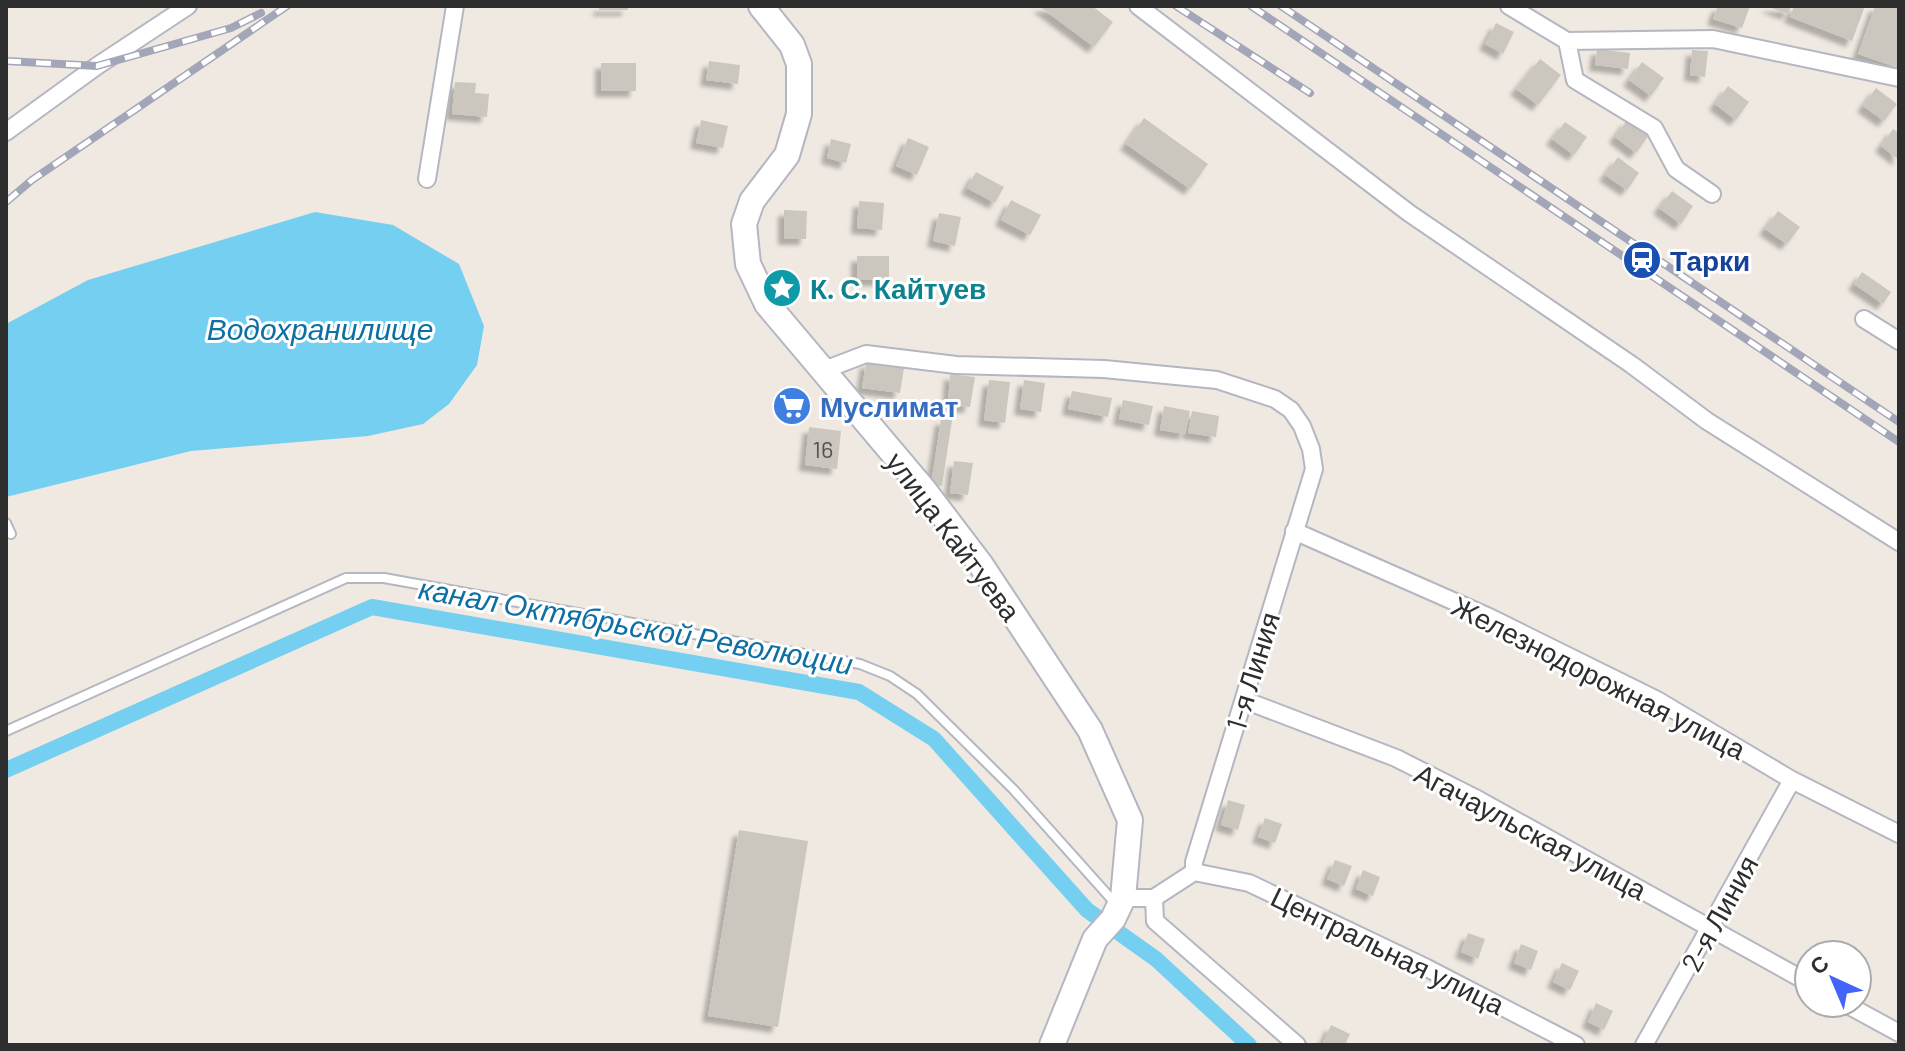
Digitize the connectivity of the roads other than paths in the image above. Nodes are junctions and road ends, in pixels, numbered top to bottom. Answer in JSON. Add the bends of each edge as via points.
{"nodes":[{"id":1,"x":188,"y":6,"type":"edge"},
{"id":2,"x":455,"y":6,"type":"edge"},
{"id":3,"x":761,"y":6,"type":"edge"},
{"id":4,"x":1138,"y":6,"type":"edge"},
{"id":5,"x":1509,"y":6,"type":"edge"},
{"id":6,"x":1567,"y":41,"type":"junction"},
{"id":7,"x":1899,"y":78,"type":"edge"},
{"id":8,"x":6,"y":132,"type":"edge"},
{"id":9,"x":427,"y":179,"type":"dead end"},
{"id":10,"x":1712,"y":194,"type":"dead end"},
{"id":11,"x":1864,"y":319,"type":"dead end"},
{"id":12,"x":1899,"y":341,"type":"edge"},
{"id":13,"x":824,"y":370,"type":"junction"},
{"id":14,"x":6,"y":523,"type":"edge"},
{"id":15,"x":1294,"y":531,"type":"junction"},
{"id":16,"x":11,"y":534,"type":"dead end"},
{"id":17,"x":1899,"y":542,"type":"edge"},
{"id":18,"x":1244,"y":700,"type":"junction"},
{"id":19,"x":6,"y":731,"type":"edge"},
{"id":20,"x":1792,"y":780,"type":"junction"},
{"id":21,"x":1899,"y":834,"type":"edge"},
{"id":22,"x":1194,"y":872,"type":"junction"},
{"id":23,"x":1154,"y":898,"type":"junction"},
{"id":24,"x":1118,"y":908,"type":"junction"},
{"id":25,"x":1711,"y":929,"type":"junction"},
{"id":26,"x":1793,"y":974,"type":"edge"},
{"id":27,"x":1873,"y":1019,"type":"edge"},
{"id":28,"x":1899,"y":1033,"type":"edge"},
{"id":29,"x":1052,"y":1045,"type":"edge"},
{"id":30,"x":1297,"y":1045,"type":"edge"},
{"id":31,"x":1576,"y":1045,"type":"edge"},
{"id":32,"x":1644,"y":1045,"type":"edge"}],
"edges":[{"from":1,"to":8,"type":"street"},
{"from":2,"to":9,"type":"street"},
{"from":3,"to":13,"type":"main road","name":"улица Кайтуева","via":[[792,45],[799,64],[800,99],[787,155],[752,201],[744,224],[748,264],[767,304]]},
{"from":4,"to":17,"type":"street","via":[[1409,213],[1707,421]]},
{"from":5,"to":6,"type":"street"},
{"from":6,"to":7,"type":"street","via":[[1713,39]]},
{"from":6,"to":10,"type":"street","via":[[1575,80],[1654,128],[1676,169]]},
{"from":11,"to":12,"type":"street"},
{"from":13,"to":15,"type":"street","name":"1-я Линия","via":[[866,354],[1004,369],[1104,369],[1217,380],[1275,399],[1302,426],[1314,469]]},
{"from":13,"to":24,"type":"main road","name":"улица Кайтуева","via":[[981,565],[1090,730],[1130,820]]},
{"from":14,"to":16,"type":"lane"},
{"from":15,"to":18,"type":"street","name":"1-я Линия"},
{"from":15,"to":20,"type":"street","name":"Железнодорожная улица","via":[[1487,616],[1628,686]]},
{"from":18,"to":22,"type":"street","name":"1-я Линия"},
{"from":18,"to":25,"type":"street","name":"Агачаульская улица","via":[[1396,758]]},
{"from":19,"to":24,"type":"lane","via":[[346,578],[384,578],[860,664],[890,676],[917,694],[1013,789]]},
{"from":20,"to":21,"type":"street","name":"Железнодорожная улица"},
{"from":20,"to":25,"type":"street","name":"2-я Линия"},
{"from":22,"to":23,"type":"street"},
{"from":22,"to":31,"type":"street","name":"Центральная улица","via":[[1249,883]]},
{"from":23,"to":24,"type":"street"},
{"from":23,"to":30,"type":"street","via":[[1155,921]]},
{"from":24,"to":29,"type":"main road","via":[[1095,939]]},
{"from":25,"to":26,"type":"street","name":"Агачаульская улица"},
{"from":25,"to":32,"type":"street","name":"2-я Линия"},
{"from":27,"to":28,"type":"street"}]}
